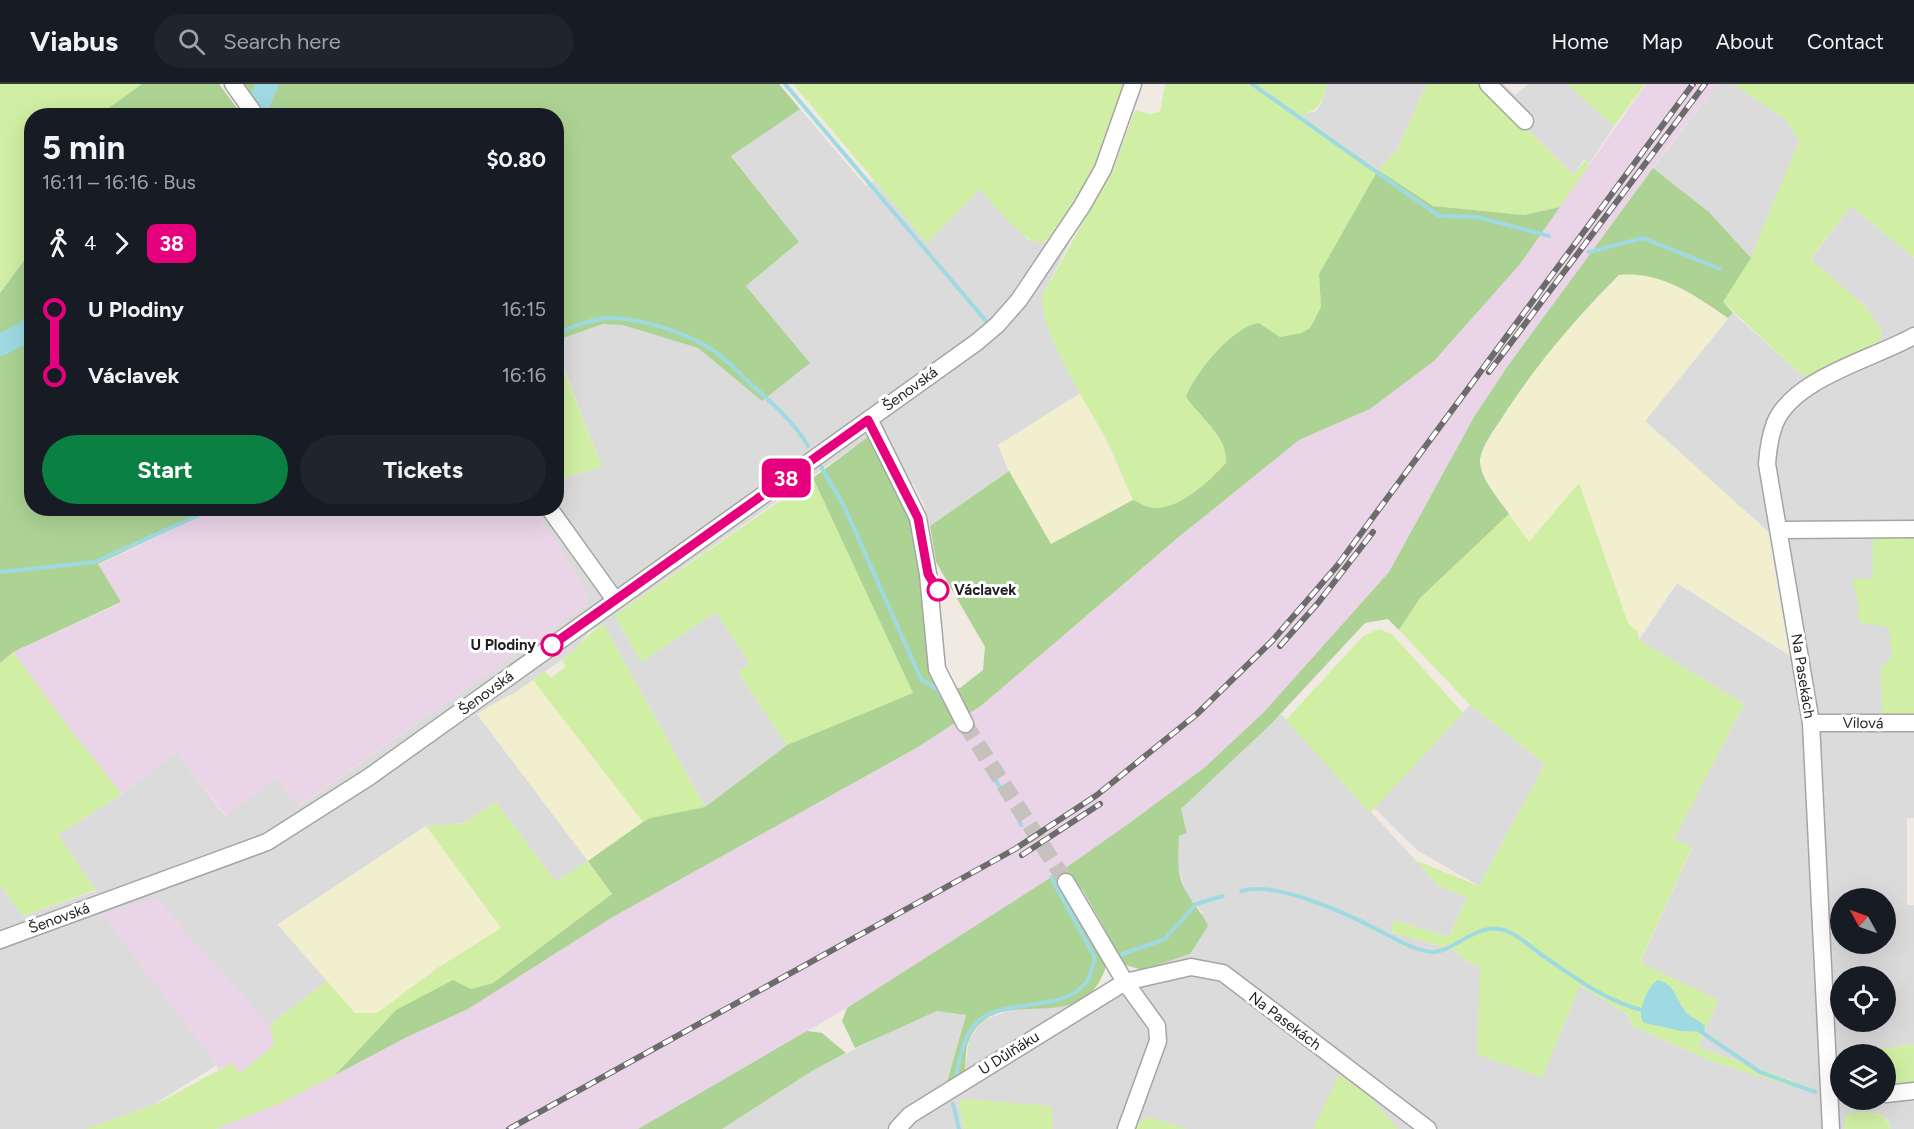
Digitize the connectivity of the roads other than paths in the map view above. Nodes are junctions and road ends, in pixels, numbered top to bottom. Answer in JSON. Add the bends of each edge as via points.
{"nodes":[{"id":1,"x":232,"y":84,"type":"edge"},
{"id":2,"x":1133,"y":84,"type":"edge"},
{"id":3,"x":1488,"y":84,"type":"edge"},
{"id":4,"x":250,"y":108,"type":"edge"},
{"id":5,"x":1525,"y":121,"type":"dead end"},
{"id":6,"x":1914,"y":336,"type":"edge"},
{"id":7,"x":868,"y":420,"type":"junction"},
{"id":8,"x":555,"y":516,"type":"edge"},
{"id":9,"x":1914,"y":529,"type":"edge"},
{"id":10,"x":1778,"y":530,"type":"junction"},
{"id":11,"x":615,"y":600,"type":"junction"},
{"id":12,"x":1811,"y":723,"type":"junction"},
{"id":13,"x":1914,"y":723,"type":"edge"},
{"id":14,"x":965,"y":724,"type":"tunnel mouth"},
{"id":15,"x":1066,"y":882,"type":"tunnel mouth"},
{"id":16,"x":0,"y":940,"type":"edge"},
{"id":17,"x":1125,"y":982,"type":"junction"},
{"id":18,"x":1831,"y":1044,"type":"edge"},
{"id":19,"x":1914,"y":1091,"type":"edge"},
{"id":20,"x":1896,"y":1093,"type":"edge"},
{"id":21,"x":1834,"y":1110,"type":"edge"},
{"id":22,"x":897,"y":1129,"type":"edge"},
{"id":23,"x":1126,"y":1129,"type":"edge"},
{"id":24,"x":1428,"y":1129,"type":"edge"},
{"id":25,"x":1831,"y":1129,"type":"edge"}],
"edges":[{"from":1,"to":4,"type":"street"},
{"from":2,"to":7,"type":"street","name":"Šenovská","via":[[1103,169],[1019,300],[977,342]]},
{"from":3,"to":5,"type":"street"},
{"from":6,"to":10,"type":"street","name":"Na Pasekách","via":[[1822,380],[1786,406],[1775,422],[1767,464]]},
{"from":7,"to":11,"type":"street","name":"Šenovská"},
{"from":7,"to":14,"type":"street","via":[[918,518],[937,669]]},
{"from":8,"to":11,"type":"street"},
{"from":9,"to":10,"type":"street"},
{"from":10,"to":12,"type":"street","name":"Na Pasekách"},
{"from":11,"to":16,"type":"street","name":"Šenovská","via":[[369,777],[267,842]]},
{"from":12,"to":13,"type":"street","name":"Vilová"},
{"from":12,"to":18,"type":"street","name":"Na Pasekách"},
{"from":15,"to":17,"type":"street"},
{"from":17,"to":22,"type":"street","name":"U Důlňáku","via":[[910,1115]]},
{"from":17,"to":23,"type":"street","via":[[1157,1026],[1158,1041]]},
{"from":17,"to":24,"type":"street","name":"Na Pasekách","via":[[1191,968],[1223,974]]},
{"from":19,"to":20,"type":"street"},
{"from":21,"to":25,"type":"street","name":"Na Pasekách"}]}
